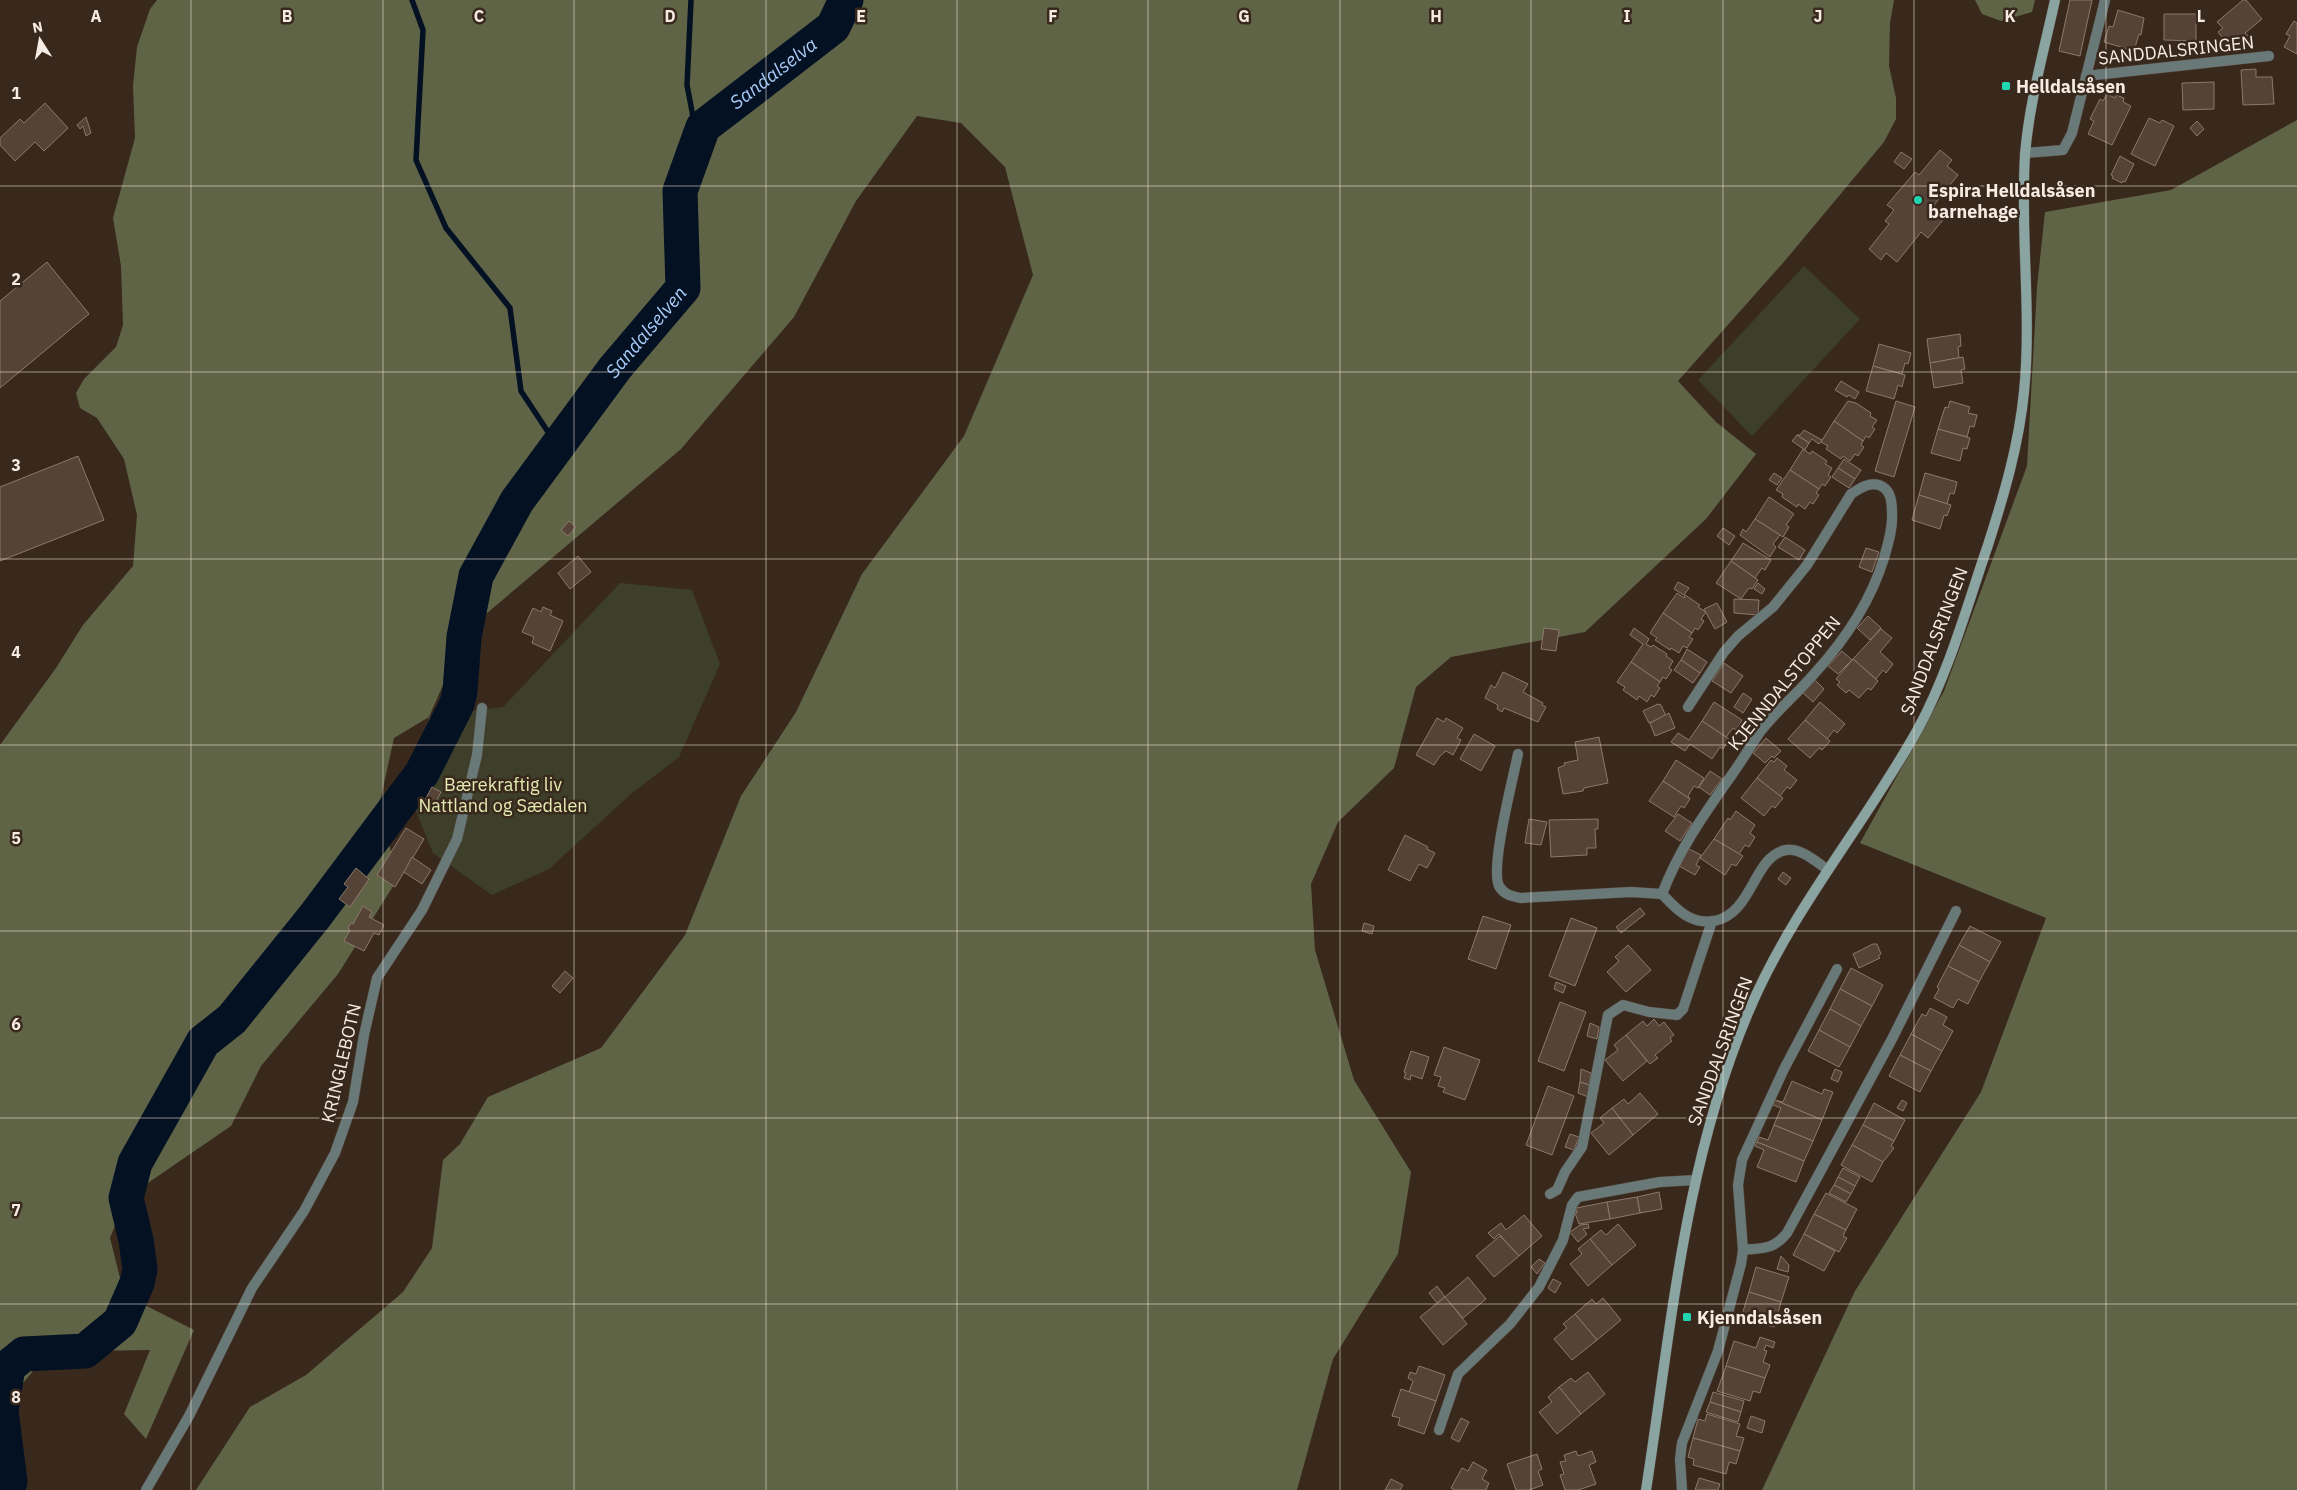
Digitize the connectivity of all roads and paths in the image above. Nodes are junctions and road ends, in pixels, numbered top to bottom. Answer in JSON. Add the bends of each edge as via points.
{"nodes":[{"id":1,"x":2055,"y":0,"type":"edge"},
{"id":2,"x":2105,"y":0,"type":"edge"},
{"id":3,"x":2269,"y":56,"type":"dead end"},
{"id":4,"x":2086,"y":76,"type":"junction"},
{"id":5,"x":2025,"y":154,"type":"junction"},
{"id":6,"x":1688,"y":707,"type":"dead end"},
{"id":7,"x":482,"y":708,"type":"dead end"},
{"id":8,"x":1518,"y":754,"type":"dead end"},
{"id":9,"x":1827,"y":868,"type":"junction"},
{"id":10,"x":1662,"y":894,"type":"junction"},
{"id":11,"x":1956,"y":911,"type":"dead end"},
{"id":12,"x":1712,"y":921,"type":"junction"},
{"id":13,"x":1837,"y":969,"type":"dead end"},
{"id":14,"x":1696,"y":1180,"type":"junction"},
{"id":15,"x":1550,"y":1194,"type":"dead end"},
{"id":16,"x":1743,"y":1250,"type":"junction"},
{"id":17,"x":1439,"y":1430,"type":"dead end"},
{"id":18,"x":146,"y":1490,"type":"edge"},
{"id":19,"x":1646,"y":1490,"type":"edge"},
{"id":20,"x":1682,"y":1490,"type":"edge"}],
"edges":[{"from":1,"to":5,"type":"main road","name":"SANDDALSRINGEN"},
{"from":2,"to":4,"type":"street","name":"SANDDALSRINGEN"},
{"from":3,"to":4,"type":"street","name":"SANDDALSRINGEN"},
{"from":4,"to":5,"type":"street","name":"SANDDALSRINGEN","via":[[2072,133],[2063,150]]},
{"from":5,"to":9,"type":"main road","name":"SANDDALSRINGEN","via":[[2027,346],[2019,427],[2004,492],[1950,655],[1923,718]]},
{"from":6,"to":10,"type":"street","name":"KJENNDALSTOPPEN","via":[[1724,652],[1773,606],[1807,565],[1851,494],[1871,485],[1879,485],[1888,491],[1893,519],[1889,542],[1871,592],[1856,620],[1835,649],[1761,732],[1689,836]]},
{"from":7,"to":18,"type":"street","name":"KRINGLEBOTN","via":[[477,755],[457,839],[422,910],[377,978],[353,1102],[335,1153],[304,1211],[252,1288],[189,1416]]},
{"from":8,"to":10,"type":"street","via":[[1496,877],[1505,894],[1521,898],[1631,892]]},
{"from":9,"to":12,"type":"street","via":[[1797,850],[1775,854],[1739,906],[1727,916]]},
{"from":9,"to":14,"type":"main road","name":"SANDDALSRINGEN","via":[[1772,961],[1748,1014],[1713,1113]]},
{"from":10,"to":12,"type":"street","via":[[1686,916]]},
{"from":11,"to":16,"type":"street","via":[[1787,1233],[1768,1248]]},
{"from":12,"to":15,"type":"street","via":[[1682,1009],[1677,1015],[1622,1006],[1608,1015],[1582,1147],[1557,1190]]},
{"from":13,"to":16,"type":"street","via":[[1784,1069],[1742,1160],[1738,1201]]},
{"from":14,"to":17,"type":"street","via":[[1660,1182],[1578,1197],[1572,1205],[1563,1240],[1539,1287],[1510,1324],[1458,1374]]},
{"from":14,"to":19,"type":"main road","name":"SANDDALSRINGEN","via":[[1687,1220]]},
{"from":16,"to":20,"type":"street","via":[[1718,1351],[1682,1443]]}]}
